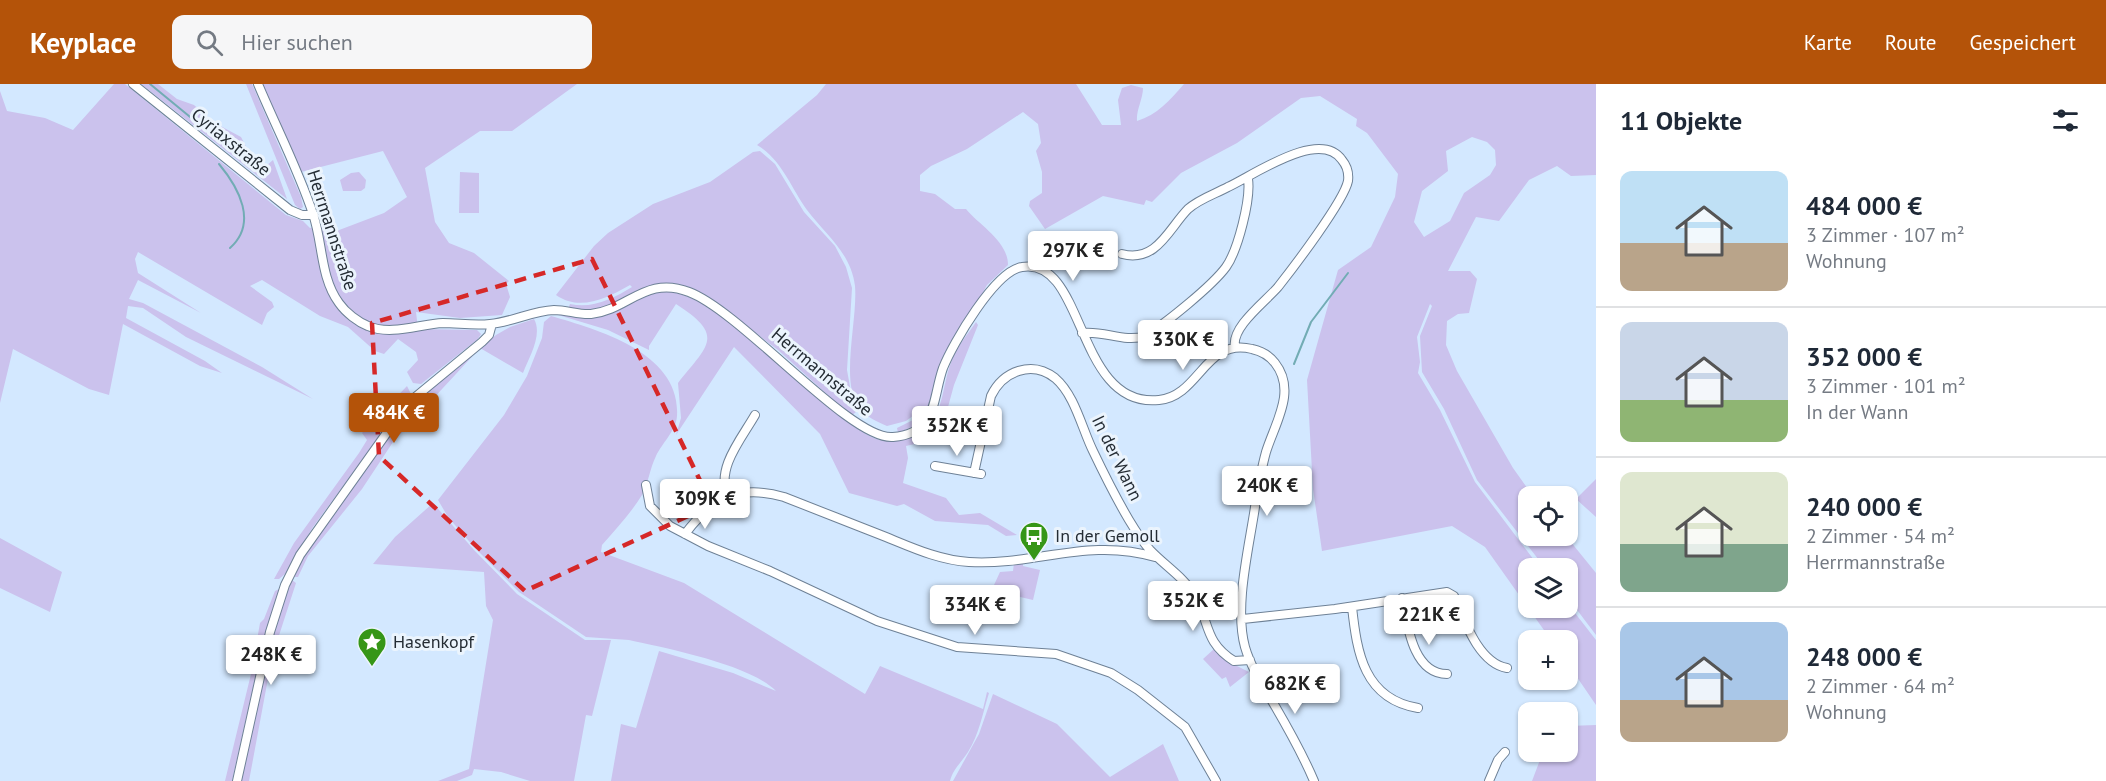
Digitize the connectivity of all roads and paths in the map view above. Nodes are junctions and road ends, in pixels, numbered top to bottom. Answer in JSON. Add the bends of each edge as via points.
{"nodes":[{"id":1,"x":133,"y":84,"type":"edge"},
{"id":2,"x":258,"y":84,"type":"edge"},
{"id":3,"x":1248,"y":178,"type":"junction"},
{"id":4,"x":314,"y":215,"type":"junction"},
{"id":5,"x":1122,"y":254,"type":"dead end"},
{"id":6,"x":492,"y":324,"type":"junction"},
{"id":7,"x":1082,"y":333,"type":"junction"},
{"id":8,"x":1234,"y":347,"type":"junction"},
{"id":9,"x":755,"y":415,"type":"dead end"},
{"id":10,"x":935,"y":465,"type":"dead end"},
{"id":11,"x":646,"y":485,"type":"dead end"},
{"id":12,"x":728,"y":496,"type":"junction"},
{"id":13,"x":685,"y":534,"type":"junction"},
{"id":14,"x":1158,"y":558,"type":"junction"},
{"id":15,"x":1402,"y":598,"type":"junction"},
{"id":16,"x":1352,"y":607,"type":"junction"},
{"id":17,"x":1243,"y":619,"type":"junction"},
{"id":18,"x":1250,"y":660,"type":"junction"},
{"id":19,"x":1507,"y":668,"type":"dead end"},
{"id":20,"x":1447,"y":674,"type":"dead end"},
{"id":21,"x":1418,"y":708,"type":"dead end"},
{"id":22,"x":1505,"y":752,"type":"dead end"},
{"id":23,"x":237,"y":781,"type":"edge"},
{"id":24,"x":1216,"y":781,"type":"edge"},
{"id":25,"x":1314,"y":781,"type":"edge"},
{"id":26,"x":1489,"y":781,"type":"edge"}],
"edges":[{"from":1,"to":4,"type":"street","name":"Cyriaxstraße","via":[[290,210]]},
{"from":2,"to":4,"type":"street","name":"Herrmannstraße"},
{"from":3,"to":5,"type":"street","via":[[1191,207],[1169,236],[1143,254]]},
{"from":3,"to":7,"type":"street","via":[[1250,190],[1233,252],[1220,274],[1145,336],[1131,339],[1100,332]]},
{"from":3,"to":8,"type":"street","via":[[1296,152],[1316,148],[1339,155],[1348,175],[1345,188],[1308,247],[1238,330]]},
{"from":4,"to":6,"type":"street","name":"Herrmannstraße","via":[[331,289],[340,305],[358,320],[387,330],[439,323]]},
{"from":6,"to":7,"type":"street","name":"Herrmannstraße","via":[[552,310],[594,314],[657,288],[686,290],[775,353],[860,426],[887,437],[914,432],[928,420],[950,355],[991,288],[1009,271],[1030,266],[1053,277]]},
{"from":6,"to":23,"type":"street","via":[[482,342],[408,403],[300,555],[285,585],[270,632]]},
{"from":7,"to":8,"type":"street","name":"Herrmannstraße","via":[[1110,380],[1126,392],[1150,400],[1178,394],[1213,356]]},
{"from":8,"to":17,"type":"street","via":[[1269,356],[1285,382],[1282,411],[1260,477],[1246,562]]},
{"from":9,"to":12,"type":"street","via":[[725,472]]},
{"from":10,"to":14,"type":"street","name":"In der Wann","via":[[977,474],[994,389],[1014,372],[1028,369],[1046,373],[1064,388],[1128,519]]},
{"from":11,"to":13,"type":"street","via":[[647,500],[656,515]]},
{"from":12,"to":13,"type":"street","via":[[709,506]]},
{"from":12,"to":14,"type":"street","via":[[760,492],[784,497],[955,561],[989,562],[1099,548],[1130,550]]},
{"from":13,"to":24,"type":"street","via":[[877,621],[927,639],[969,649],[1056,654],[1111,673],[1185,727]]},
{"from":14,"to":18,"type":"street","name":"In der Wann","via":[[1193,593],[1208,635],[1218,649],[1234,661]]},
{"from":15,"to":16,"type":"street"},
{"from":15,"to":19,"type":"street","via":[[1447,592],[1454,596],[1480,648],[1500,667]]},
{"from":15,"to":20,"type":"street","via":[[1416,650],[1434,671]]},
{"from":16,"to":17,"type":"street"},
{"from":16,"to":21,"type":"street","via":[[1359,654],[1373,682],[1393,702]]},
{"from":17,"to":18,"type":"street"},
{"from":18,"to":25,"type":"street"},
{"from":22,"to":26,"type":"street"}]}
